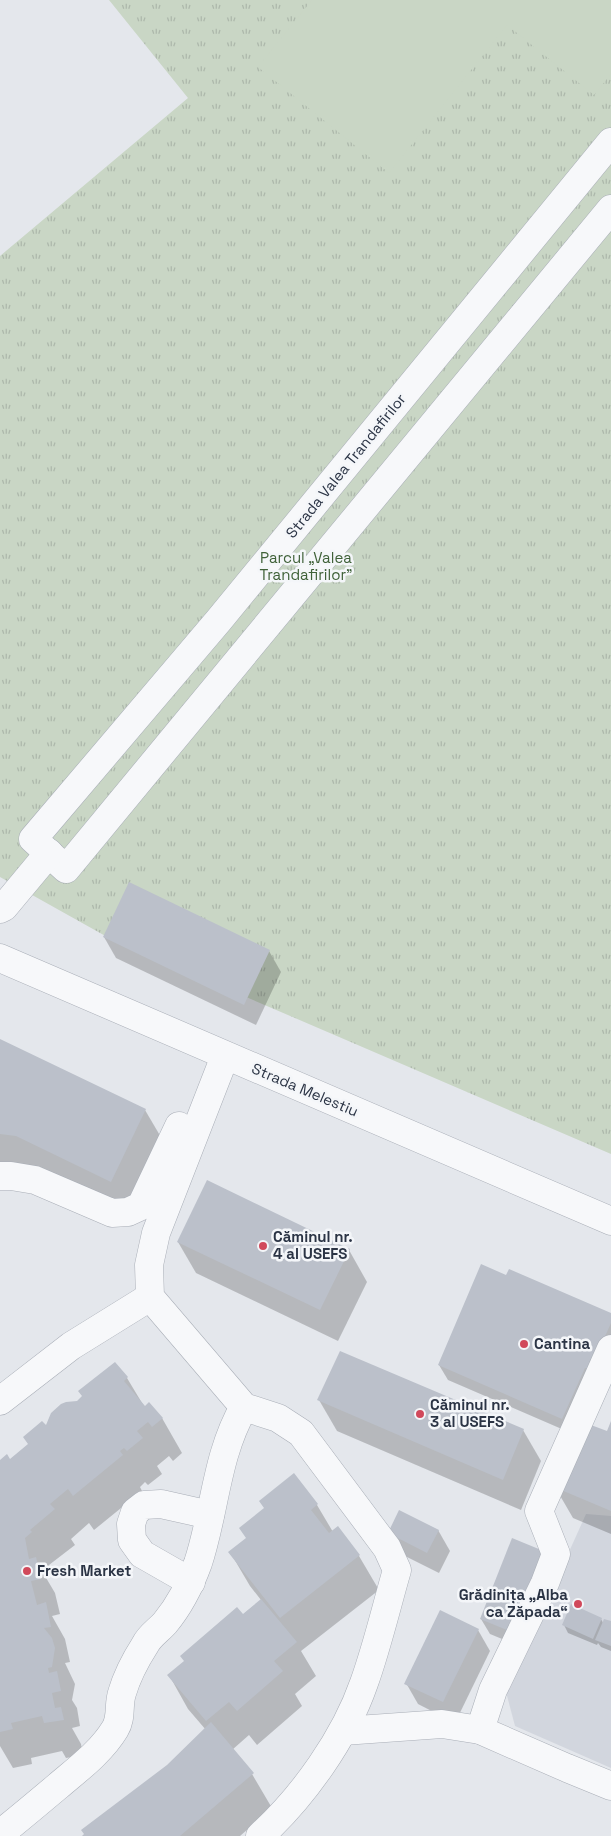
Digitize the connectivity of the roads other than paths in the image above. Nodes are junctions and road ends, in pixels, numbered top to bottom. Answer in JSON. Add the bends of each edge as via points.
{"nodes":[{"id":1,"x":611,"y":142,"type":"edge"},
{"id":2,"x":611,"y":209,"type":"edge"},
{"id":3,"x":48,"y":853,"type":"junction"},
{"id":4,"x":0,"y":909,"type":"edge"},
{"id":5,"x":0,"y":958,"type":"edge"},
{"id":6,"x":219,"y":1053,"type":"junction"},
{"id":7,"x":0,"y":1176,"type":"edge"},
{"id":8,"x":611,"y":1221,"type":"edge"},
{"id":9,"x":150,"y":1297,"type":"junction"},
{"id":10,"x":611,"y":1350,"type":"edge"},
{"id":11,"x":0,"y":1401,"type":"edge"},
{"id":12,"x":244,"y":1407,"type":"junction"},
{"id":13,"x":210,"y":1515,"type":"junction"},
{"id":14,"x":191,"y":1582,"type":"junction"},
{"id":15,"x":480,"y":1730,"type":"junction"},
{"id":16,"x":342,"y":1731,"type":"junction"},
{"id":17,"x":611,"y":1786,"type":"edge"},
{"id":18,"x":5,"y":1820,"type":"edge"},
{"id":19,"x":260,"y":1836,"type":"edge"}],
"edges":[{"from":1,"to":3,"type":"street","name":"Strada Valea Trandafirilor","via":[[219,620],[33,839]]},
{"from":2,"to":3,"type":"street","name":"Strada Valea Trandafirilor","via":[[66,869]]},
{"from":3,"to":4,"type":"street"},
{"from":5,"to":6,"type":"street","name":"Strada Melestiu"},
{"from":6,"to":7,"type":"street","via":[[193,1098],[141,1206],[128,1212],[112,1213],[35,1180]]},
{"from":6,"to":8,"type":"street","name":"Strada Melestiu"},
{"from":6,"to":9,"type":"street","via":[[156,1233],[149,1265]]},
{"from":9,"to":11,"type":"street","via":[[71,1346]]},
{"from":9,"to":12,"type":"street"},
{"from":10,"to":15,"type":"street","via":[[539,1512],[556,1554],[493,1690]]},
{"from":12,"to":13,"type":"street","via":[[225,1451]]},
{"from":12,"to":16,"type":"street","via":[[278,1418],[301,1433],[387,1548],[397,1570],[364,1684]]},
{"from":13,"to":14,"type":"street"},
{"from":13,"to":14,"type":"street","via":[[160,1504],[144,1505],[135,1512],[131,1524],[132,1540],[142,1554]]},
{"from":14,"to":18,"type":"street","via":[[164,1624],[150,1636],[141,1650],[122,1694],[116,1728],[102,1746],[79,1768]]},
{"from":15,"to":16,"type":"street","via":[[442,1724]]},
{"from":15,"to":17,"type":"street"},
{"from":16,"to":19,"type":"street","via":[[302,1793]]}]}
